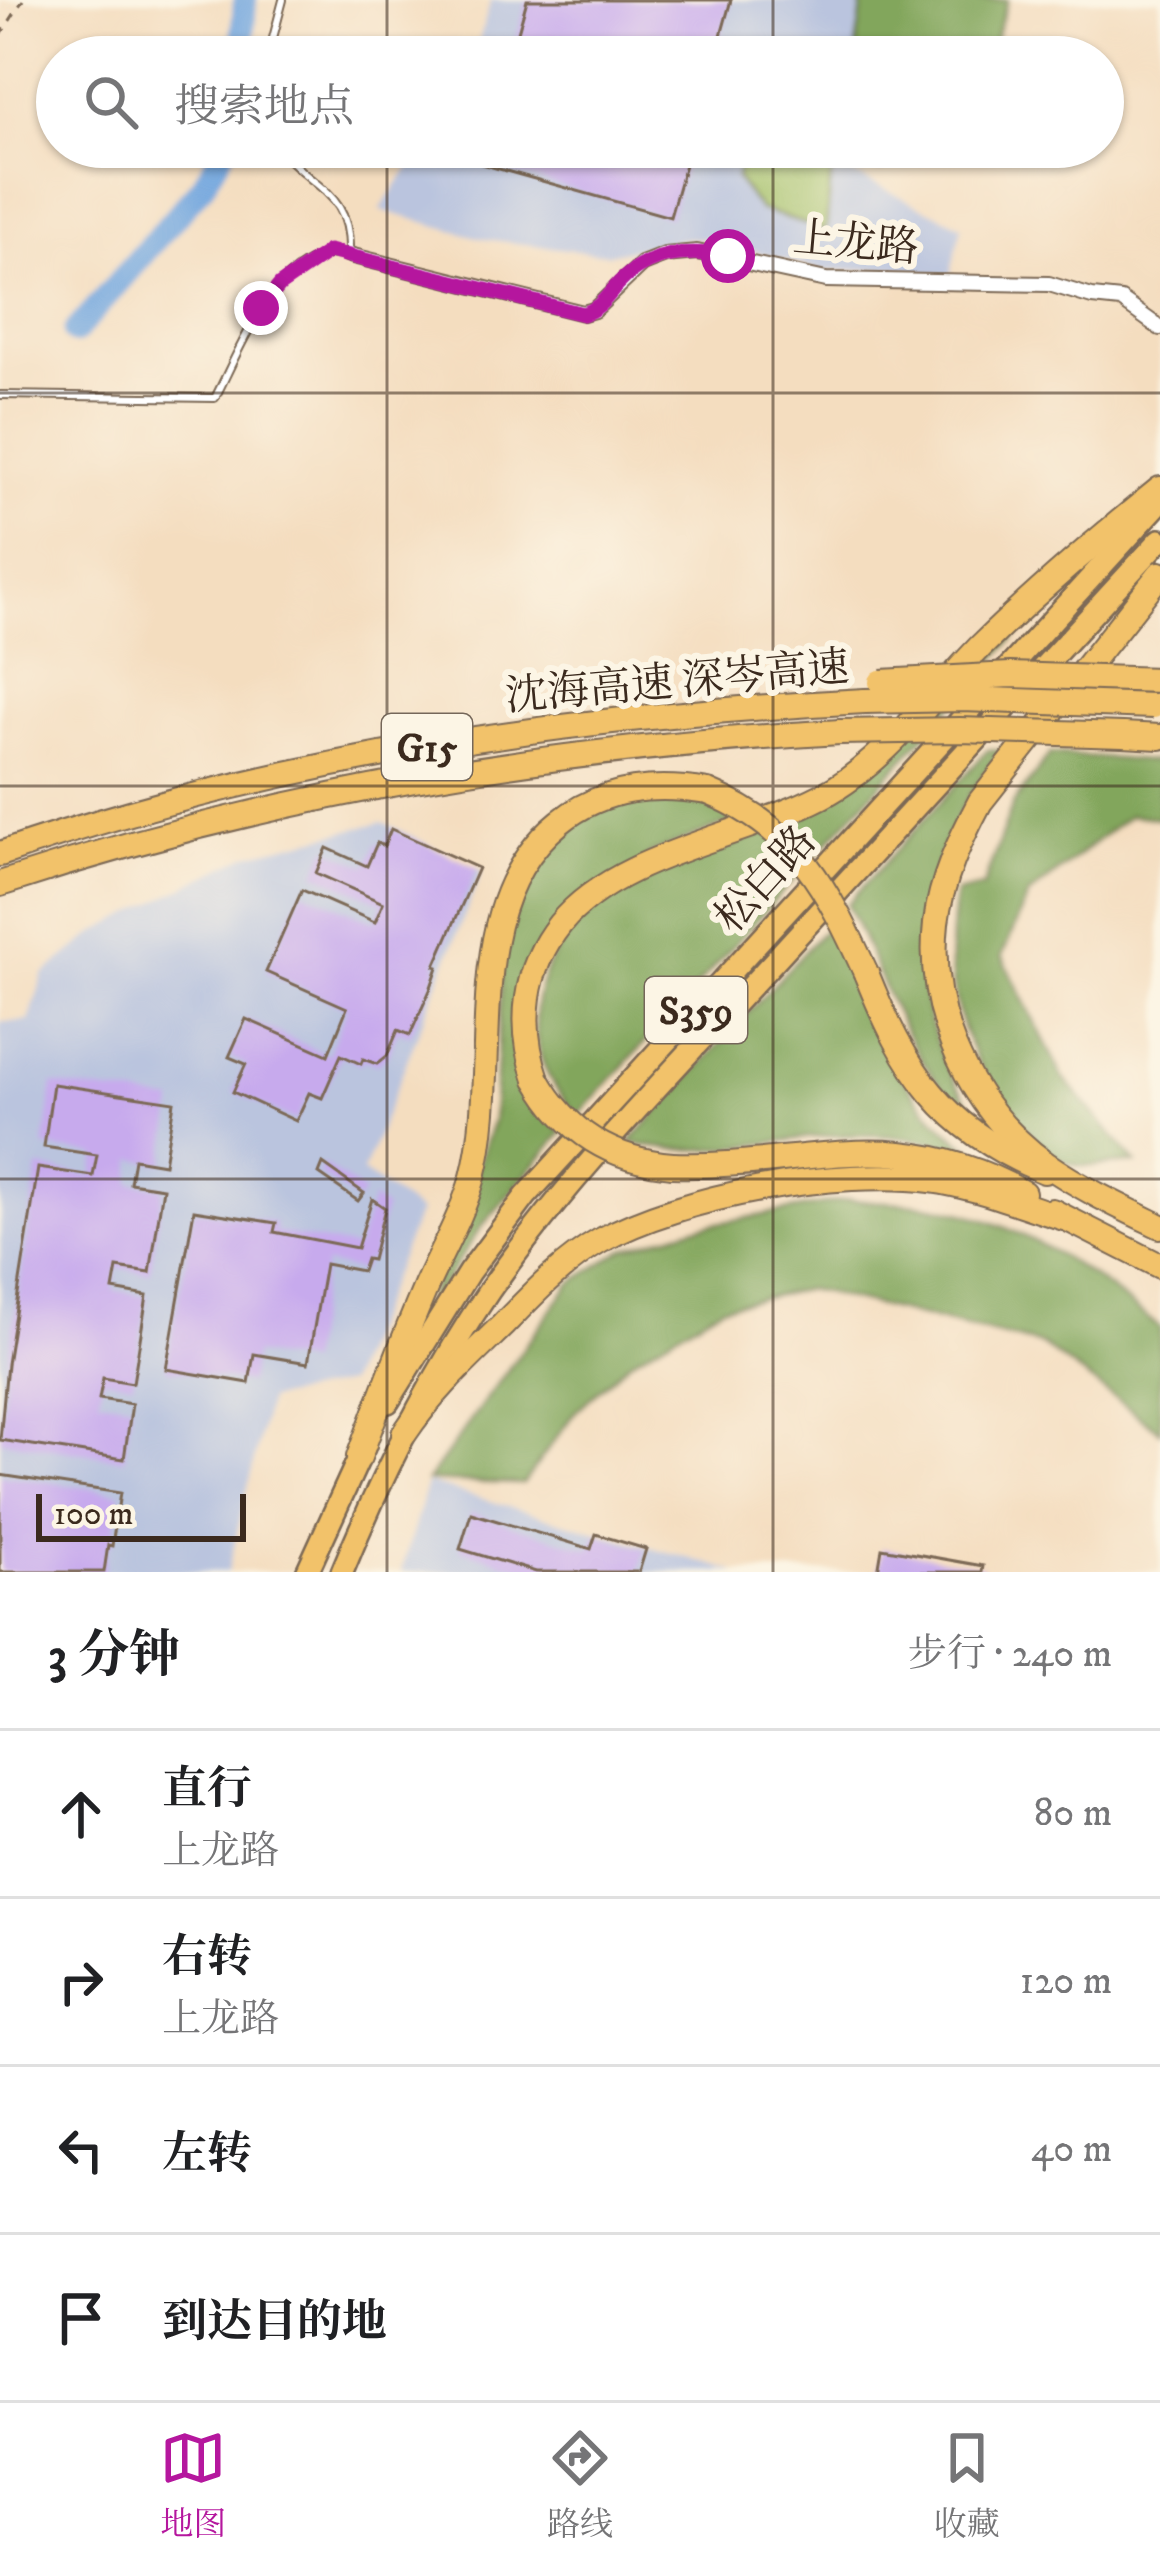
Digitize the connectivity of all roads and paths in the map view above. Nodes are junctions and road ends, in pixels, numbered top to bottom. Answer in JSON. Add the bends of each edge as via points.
{"nodes":[{"id":1,"x":23,"y":0,"type":"edge"},
{"id":2,"x":283,"y":0,"type":"edge"},
{"id":3,"x":0,"y":36,"type":"edge"},
{"id":4,"x":274,"y":36,"type":"edge"},
{"id":5,"x":301,"y":168,"type":"edge"},
{"id":6,"x":349,"y":255,"type":"junction"},
{"id":7,"x":1160,"y":328,"type":"edge"},
{"id":8,"x":0,"y":395,"type":"edge"},
{"id":9,"x":1160,"y":489,"type":"edge"},
{"id":10,"x":1160,"y":502,"type":"edge"},
{"id":11,"x":1160,"y":540,"type":"edge"},
{"id":12,"x":1160,"y":574,"type":"edge"},
{"id":13,"x":1160,"y":680,"type":"edge"},
{"id":14,"x":873,"y":692,"type":"junction"},
{"id":15,"x":1156,"y":706,"type":"edge"},
{"id":16,"x":1160,"y":737,"type":"edge"},
{"id":17,"x":0,"y":854,"type":"edge"},
{"id":18,"x":0,"y":884,"type":"edge"},
{"id":19,"x":1080,"y":1185,"type":"junction"},
{"id":20,"x":1064,"y":1219,"type":"junction"},
{"id":21,"x":1160,"y":1226,"type":"edge"},
{"id":22,"x":1160,"y":1266,"type":"edge"},
{"id":23,"x":404,"y":1434,"type":"junction"},
{"id":24,"x":358,"y":1457,"type":"junction"},
{"id":25,"x":307,"y":1572,"type":"edge"},
{"id":26,"x":342,"y":1572,"type":"edge"}],
"edges":[{"from":1,"to":3,"type":"path"},
{"from":2,"to":4,"type":"lane"},
{"from":5,"to":6,"type":"lane","via":[[335,198]]},
{"from":6,"to":7,"type":"street","name":"上龙路","via":[[583,314],[642,264],[697,252],[826,280],[1049,284],[1121,300]]},
{"from":6,"to":8,"type":"lane","via":[[329,251],[280,285],[215,398]]},
{"from":9,"to":20,"type":"highway","bridge":true,"via":[[1046,583],[848,779],[578,904],[543,949],[526,1006],[537,1079],[561,1116],[628,1159],[673,1166],[853,1151],[927,1157],[991,1176]]},
{"from":10,"to":24,"type":"main road","name":"松白路","number":"S359","via":[[526,1196],[441,1314]]},
{"from":11,"to":23,"type":"main road","name":"松白路","number":"S359","via":[[574,1184],[469,1322]]},
{"from":12,"to":19,"type":"highway","via":[[980,802],[952,860],[936,922],[940,1000],[958,1059],[1018,1139]]},
{"from":13,"to":14,"type":"highway","bridge":true,"via":[[1010,675]]},
{"from":14,"to":15,"type":"highway","name":"沈海高速 深岑高速","bridge":true},
{"from":14,"to":17,"type":"highway","name":"沈海高速 深岑高速","number":"G15","via":[[541,729],[339,762],[149,805]]},
{"from":16,"to":18,"type":"highway","name":"沈海高速 深岑高速","number":"G15","bridge":true,"via":[[840,732],[634,748],[408,780],[178,829]]},
{"from":19,"to":21,"type":"highway"},
{"from":19,"to":24,"type":"highway","bridge":true,"via":[[1005,1154],[952,1117],[914,1075],[836,909],[800,855],[759,818],[708,792],[656,786],[579,807],[533,846],[505,900],[492,959],[476,1166]]},
{"from":20,"to":22,"type":"highway"},
{"from":20,"to":23,"type":"highway","via":[[966,1188],[895,1177],[824,1180],[664,1214],[568,1263],[447,1379]]},
{"from":23,"to":26,"type":"main road","name":"松白路","number":"S359"},
{"from":24,"to":25,"type":"main road","name":"松白路","number":"S359"}]}
